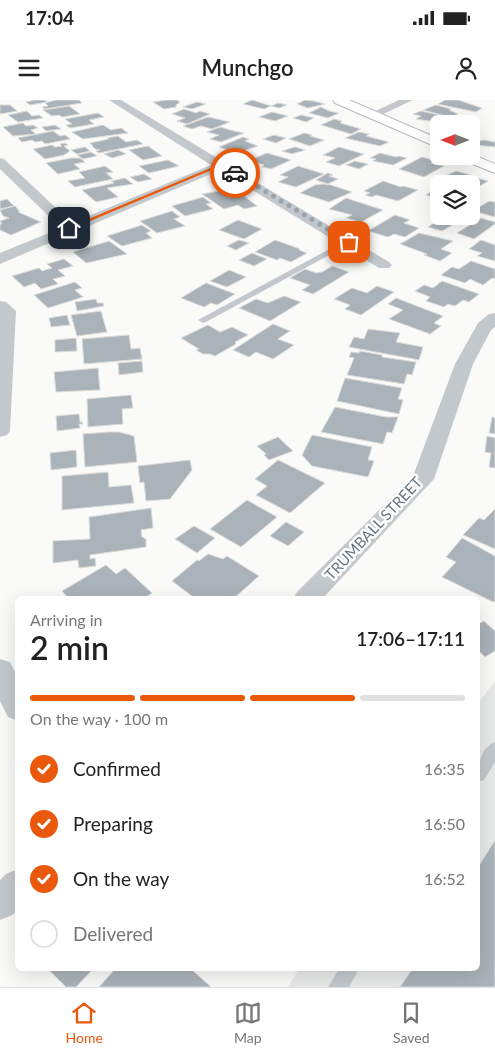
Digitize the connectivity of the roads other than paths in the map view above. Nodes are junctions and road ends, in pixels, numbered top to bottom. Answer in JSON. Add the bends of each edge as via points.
{"nodes":[{"id":1,"x":114,"y":100,"type":"edge"},
{"id":2,"x":339,"y":100,"type":"edge"},
{"id":3,"x":408,"y":100,"type":"edge"},
{"id":4,"x":373,"y":115,"type":"junction"},
{"id":5,"x":430,"y":140,"type":"edge"},
{"id":6,"x":0,"y":162,"type":"edge"},
{"id":7,"x":480,"y":162,"type":"edge"},
{"id":8,"x":221,"y":165,"type":"junction"},
{"id":9,"x":495,"y":169,"type":"edge"},
{"id":10,"x":69,"y":228,"type":"junction"},
{"id":11,"x":349,"y":242,"type":"junction"},
{"id":12,"x":0,"y":259,"type":"edge"},
{"id":13,"x":384,"y":265,"type":"dead end"},
{"id":14,"x":0,"y":306,"type":"edge"},
{"id":15,"x":495,"y":318,"type":"edge"},
{"id":16,"x":203,"y":320,"type":"dead end"},
{"id":17,"x":0,"y":431,"type":"edge"},
{"id":18,"x":309,"y":596,"type":"edge"},
{"id":19,"x":0,"y":670,"type":"edge"},
{"id":20,"x":15,"y":702,"type":"edge"},
{"id":21,"x":495,"y":749,"type":"edge"},
{"id":22,"x":480,"y":772,"type":"edge"},
{"id":23,"x":15,"y":889,"type":"edge"},
{"id":24,"x":0,"y":902,"type":"edge"},
{"id":25,"x":349,"y":971,"type":"edge"},
{"id":26,"x":338,"y":987,"type":"edge"}],
"edges":[{"from":1,"to":8,"type":"street"},
{"from":2,"to":4,"type":"street"},
{"from":3,"to":4,"type":"street"},
{"from":4,"to":5,"type":"street"},
{"from":6,"to":10,"type":"street"},
{"from":7,"to":9,"type":"street"},
{"from":8,"to":10,"type":"street"},
{"from":8,"to":11,"type":"street"},
{"from":10,"to":12,"type":"street"},
{"from":11,"to":13,"type":"street"},
{"from":11,"to":16,"type":"lane"},
{"from":14,"to":17,"type":"street","via":[[8,311]]},
{"from":15,"to":18,"type":"street","name":"TRUMBALL STREET","via":[[484,327],[464,364],[423,479]]},
{"from":19,"to":20,"type":"street"},
{"from":21,"to":22,"type":"lane"},
{"from":23,"to":24,"type":"street"},
{"from":25,"to":26,"type":"lane"}]}
